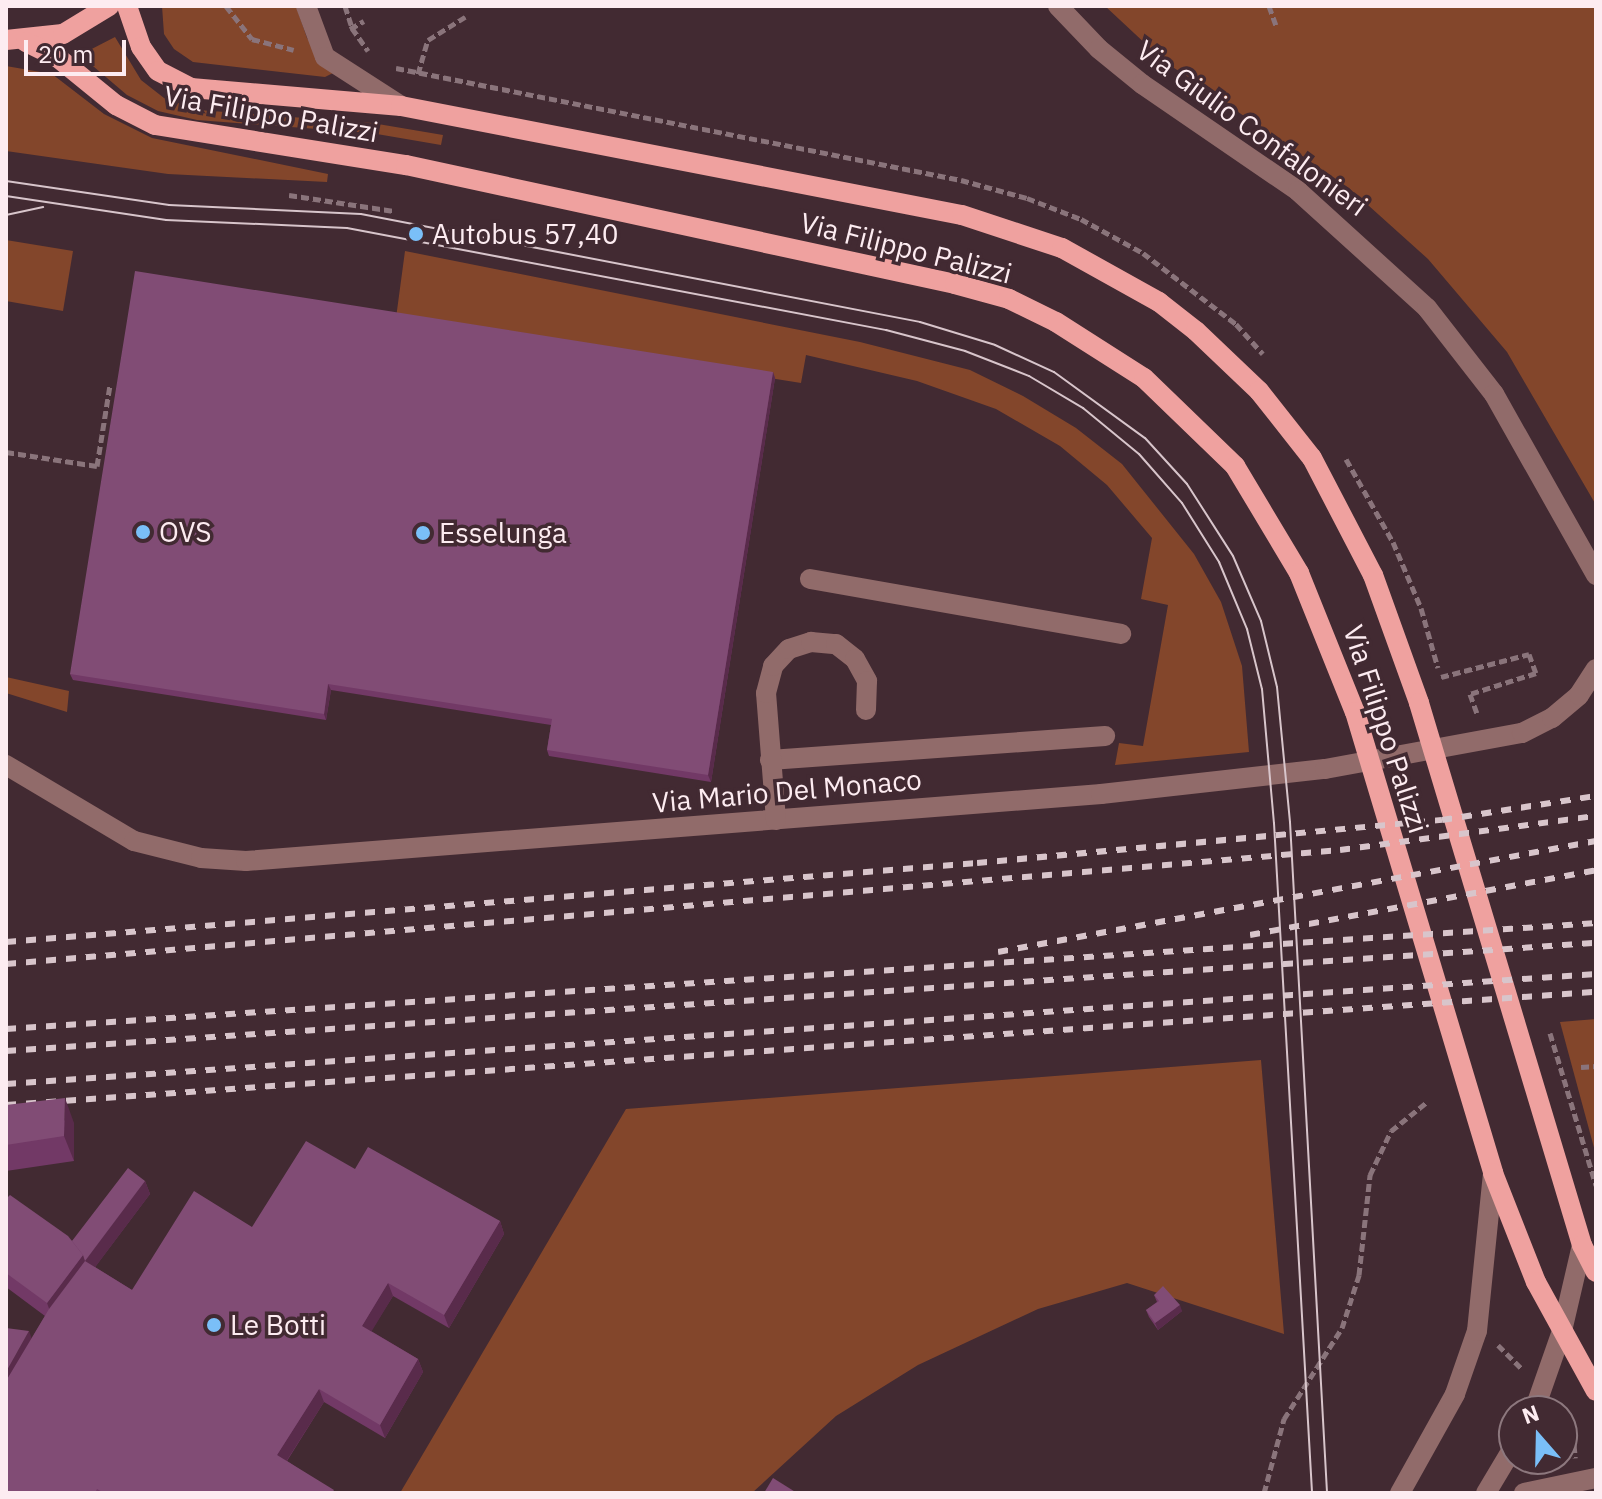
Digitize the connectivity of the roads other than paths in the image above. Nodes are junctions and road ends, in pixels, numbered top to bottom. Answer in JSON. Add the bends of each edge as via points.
{"nodes":[{"id":1,"x":109,"y":6,"type":"edge"},
{"id":2,"x":127,"y":6,"type":"edge"},
{"id":3,"x":306,"y":6,"type":"edge"},
{"id":4,"x":1058,"y":6,"type":"edge"},
{"id":5,"x":16,"y":41,"type":"edge"},
{"id":6,"x":401,"y":106,"type":"junction"},
{"id":7,"x":1596,"y":575,"type":"edge"},
{"id":8,"x":810,"y":579,"type":"dead end"},
{"id":9,"x":1121,"y":634,"type":"dead end"},
{"id":10,"x":1596,"y":669,"type":"edge"},
{"id":11,"x":1587,"y":699,"type":"edge"},
{"id":12,"x":866,"y":710,"type":"dead end"},
{"id":13,"x":1105,"y":736,"type":"dead end"},
{"id":14,"x":770,"y":760,"type":"junction"},
{"id":15,"x":6,"y":765,"type":"edge"},
{"id":16,"x":776,"y":820,"type":"junction"},
{"id":17,"x":1493,"y":1173,"type":"junction"},
{"id":18,"x":1582,"y":1245,"type":"junction"},
{"id":19,"x":1596,"y":1272,"type":"edge"},
{"id":20,"x":1562,"y":1331,"type":"junction"},
{"id":21,"x":1596,"y":1391,"type":"edge"},
{"id":22,"x":1540,"y":1395,"type":"edge"},
{"id":23,"x":1498,"y":1473,"type":"edge"},
{"id":24,"x":1596,"y":1478,"type":"edge"},
{"id":25,"x":1400,"y":1493,"type":"edge"},
{"id":26,"x":1486,"y":1493,"type":"edge"},
{"id":27,"x":1524,"y":1493,"type":"edge"}],
"edges":[{"from":1,"to":5,"type":"main road","name":"Via Filippo Palizzi","via":[[63,34]]},
{"from":2,"to":6,"type":"main road","name":"Via Filippo Palizzi","via":[[141,47],[158,71],[191,88]]},
{"from":3,"to":6,"type":"street","via":[[325,57]]},
{"from":4,"to":7,"type":"street","name":"Via Giulio Confalonieri","via":[[1142,84],[1298,191],[1427,308],[1494,394]]},
{"from":5,"to":17,"type":"main road","name":"Via Filippo Palizzi","via":[[57,57],[116,105],[155,125],[406,165],[924,277],[1009,299],[1144,378],[1235,466],[1299,573],[1355,712]]},
{"from":6,"to":18,"type":"main road","name":"Via Filippo Palizzi","via":[[962,215],[1062,248],[1139,290],[1196,331],[1259,391],[1312,458],[1373,575],[1419,703]]},
{"from":8,"to":9,"type":"street"},
{"from":10,"to":11,"type":"street"},
{"from":11,"to":16,"type":"street","name":"Via Mario Del Monaco","via":[[1522,733],[1325,769],[1101,794]]},
{"from":12,"to":14,"type":"street","via":[[867,681],[855,659],[836,644],[811,642],[789,649],[773,666],[766,693]]},
{"from":13,"to":14,"type":"street"},
{"from":14,"to":16,"type":"street"},
{"from":15,"to":16,"type":"street","name":"Via Mario Del Monaco","via":[[134,841],[201,858],[246,861]]},
{"from":17,"to":20,"type":"main road","via":[[1536,1282]]},
{"from":17,"to":25,"type":"street","name":"Via Filippo Palizzi","via":[[1477,1331],[1455,1394]]},
{"from":18,"to":19,"type":"main road","name":"Via Filippo Palizzi"},
{"from":18,"to":20,"type":"street"},
{"from":20,"to":21,"type":"main road"},
{"from":20,"to":22,"type":"street"},
{"from":23,"to":26,"type":"street"},
{"from":24,"to":27,"type":"street"}]}
